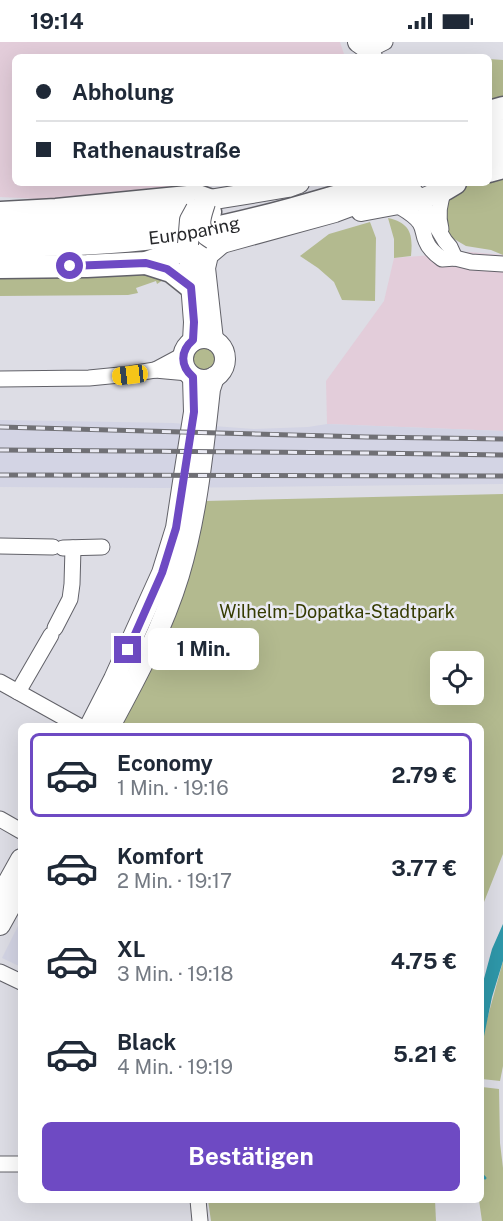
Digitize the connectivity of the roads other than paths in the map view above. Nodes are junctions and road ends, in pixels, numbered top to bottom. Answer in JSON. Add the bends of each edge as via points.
{"nodes":[{"id":1,"x":291,"y":186,"type":"edge"},
{"id":2,"x":320,"y":186,"type":"edge"},
{"id":3,"x":450,"y":186,"type":"edge"},
{"id":4,"x":413,"y":189,"type":"edge"},
{"id":5,"x":388,"y":194,"type":"edge"},
{"id":6,"x":204,"y":202,"type":"junction"},
{"id":7,"x":0,"y":213,"type":"edge"},
{"id":8,"x":0,"y":229,"type":"edge"},
{"id":9,"x":251,"y":235,"type":"junction"},
{"id":10,"x":442,"y":235,"type":"junction"},
{"id":11,"x":217,"y":241,"type":"junction"},
{"id":12,"x":0,"y":245,"type":"edge"},
{"id":13,"x":187,"y":246,"type":"junction"},
{"id":14,"x":455,"y":258,"type":"junction"},
{"id":15,"x":146,"y":263,"type":"junction"},
{"id":16,"x":503,"y":264,"type":"edge"},
{"id":17,"x":0,"y":267,"type":"edge"},
{"id":18,"x":200,"y":293,"type":"junction"},
{"id":19,"x":194,"y":357,"type":"junction"},
{"id":20,"x":214,"y":377,"type":"junction"},
{"id":21,"x":0,"y":380,"type":"edge"},
{"id":22,"x":0,"y":546,"type":"edge"},
{"id":23,"x":102,"y":547,"type":"dead end"},
{"id":24,"x":62,"y":548,"type":"junction"},
{"id":25,"x":0,"y":682,"type":"edge"},
{"id":26,"x":18,"y":692,"type":"junction"},
{"id":27,"x":74,"y":723,"type":"edge"},
{"id":28,"x":92,"y":723,"type":"edge"},
{"id":29,"x":112,"y":723,"type":"edge"},
{"id":30,"x":0,"y":819,"type":"edge"},
{"id":31,"x":18,"y":829,"type":"edge"},
{"id":32,"x":18,"y":864,"type":"edge"},
{"id":33,"x":18,"y":893,"type":"edge"},
{"id":34,"x":0,"y":897,"type":"edge"},
{"id":35,"x":0,"y":925,"type":"edge"},
{"id":36,"x":0,"y":972,"type":"edge"},
{"id":37,"x":18,"y":981,"type":"edge"},
{"id":38,"x":0,"y":1164,"type":"edge"},
{"id":39,"x":18,"y":1164,"type":"edge"},
{"id":40,"x":198,"y":1203,"type":"edge"},
{"id":41,"x":200,"y":1221,"type":"edge"}],
"edges":[{"from":1,"to":6,"type":"main road","name":"Europaring"},
{"from":2,"to":8,"type":"highway","name":"Europaring","via":[[261,203],[166,220]]},
{"from":3,"to":4,"type":"main road","name":"Europaring"},
{"from":3,"to":10,"type":"street","via":[[438,211]]},
{"from":4,"to":5,"type":"main road","name":"Europaring"},
{"from":4,"to":10,"type":"street"},
{"from":5,"to":9,"type":"main road","name":"Europaring","via":[[354,212],[335,212]]},
{"from":5,"to":12,"type":"highway","name":"Europaring","via":[[148,238],[55,246]]},
{"from":5,"to":14,"type":"street","via":[[420,222],[434,253],[442,259]]},
{"from":6,"to":7,"type":"highway","via":[[198,196]]},
{"from":6,"to":11,"type":"main road","bridge":true,"via":[[200,226]]},
{"from":6,"to":13,"type":"main road","bridge":true,"via":[[190,220]]},
{"from":9,"to":11,"type":"main road","name":"Europaring"},
{"from":9,"to":18,"type":"main road","via":[[226,255]]},
{"from":10,"to":14,"type":"street"},
{"from":11,"to":13,"type":"main road","name":"Europaring"},
{"from":11,"to":18,"type":"main road","via":[[208,255]]},
{"from":13,"to":15,"type":"highway"},
{"from":13,"to":18,"type":"main road"},
{"from":14,"to":16,"type":"street"},
{"from":15,"to":17,"type":"highway"},
{"from":15,"to":18,"type":"highway","via":[[167,269]]},
{"from":18,"to":19,"type":"main road","via":[[194,322]]},
{"from":19,"to":20,"type":"main road","via":[[200,380]]},
{"from":19,"to":20,"type":"main road","via":[[219,345],[224,366]]},
{"from":19,"to":21,"type":"street","via":[[130,375]]},
{"from":19,"to":28,"type":"main road","via":[[194,412],[176,528],[162,573]]},
{"from":20,"to":29,"type":"main road","via":[[192,524],[178,576],[157,633]]},
{"from":22,"to":24,"type":"street"},
{"from":23,"to":24,"type":"street"},
{"from":24,"to":26,"type":"street","via":[[72,584],[70,599]]},
{"from":25,"to":26,"type":"street"},
{"from":26,"to":27,"type":"street"},
{"from":30,"to":31,"type":"street"},
{"from":32,"to":34,"type":"main road"},
{"from":33,"to":35,"type":"main road"},
{"from":36,"to":37,"type":"street"},
{"from":38,"to":39,"type":"street"},
{"from":40,"to":41,"type":"street"}]}
